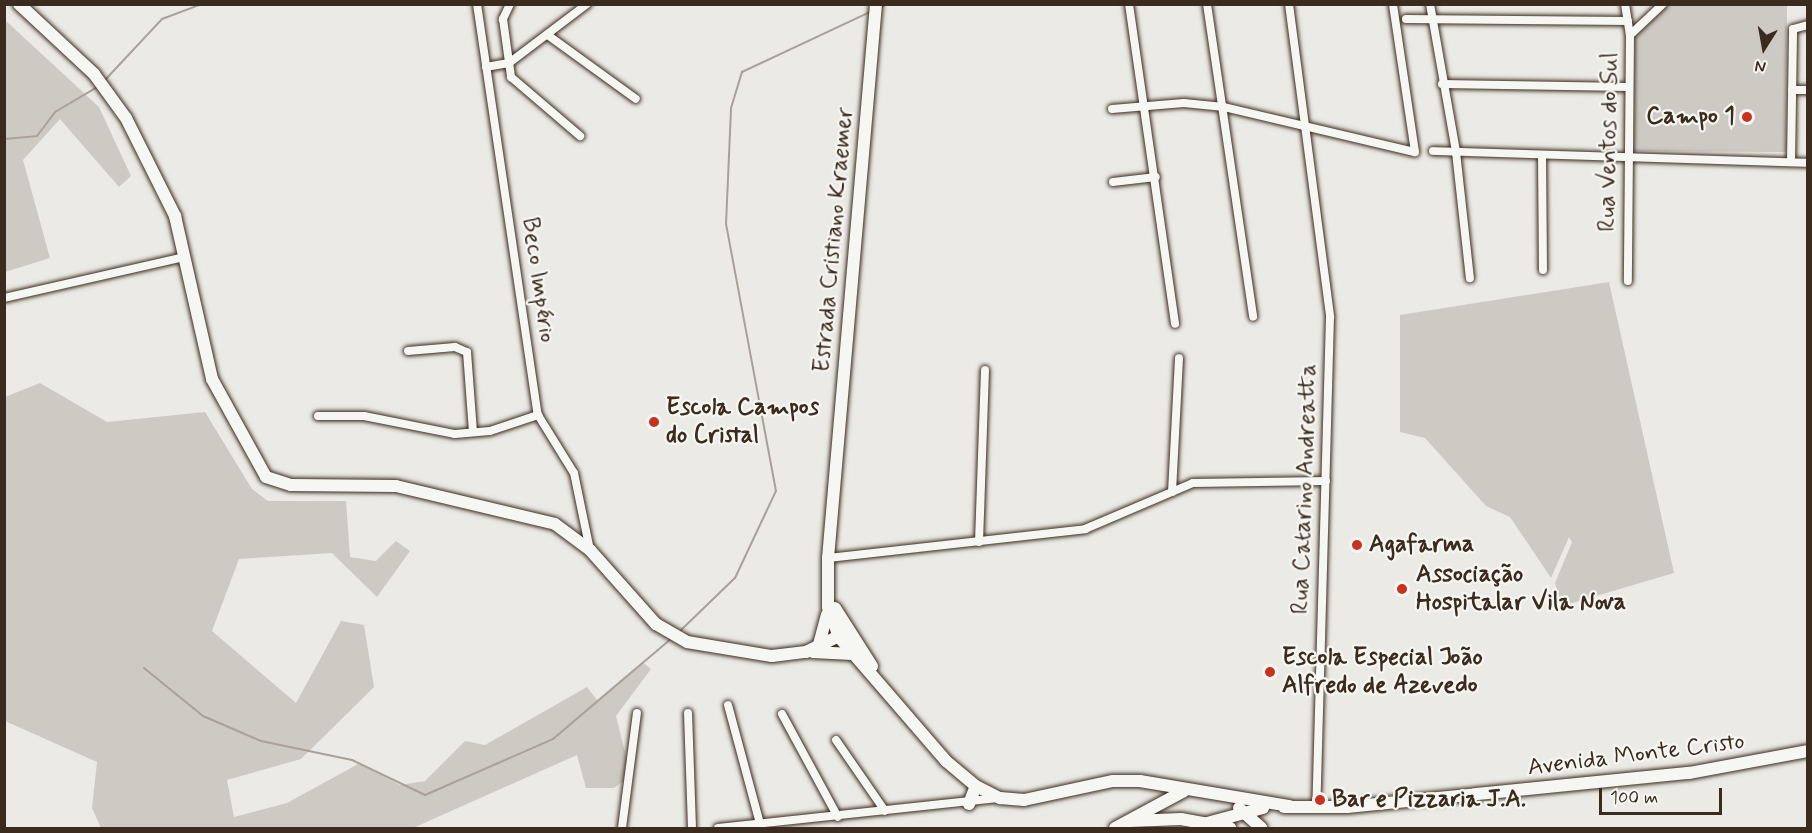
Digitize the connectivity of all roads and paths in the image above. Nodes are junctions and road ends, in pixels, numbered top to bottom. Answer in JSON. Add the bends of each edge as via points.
{"nodes":[{"id":1,"x":19,"y":4,"type":"edge"},
{"id":2,"x":477,"y":4,"type":"edge"},
{"id":3,"x":510,"y":4,"type":"edge"},
{"id":4,"x":586,"y":4,"type":"edge"},
{"id":5,"x":876,"y":4,"type":"edge"},
{"id":6,"x":1129,"y":4,"type":"edge"},
{"id":7,"x":1207,"y":4,"type":"edge"},
{"id":8,"x":1289,"y":4,"type":"edge"},
{"id":9,"x":1393,"y":4,"type":"edge"},
{"id":10,"x":1430,"y":4,"type":"edge"},
{"id":11,"x":1625,"y":4,"type":"edge"},
{"id":12,"x":1664,"y":4,"type":"edge"},
{"id":13,"x":1432,"y":18,"type":"junction"},
{"id":14,"x":1406,"y":19,"type":"dead end"},
{"id":15,"x":1628,"y":21,"type":"junction"},
{"id":16,"x":1808,"y":25,"type":"edge"},
{"id":17,"x":1630,"y":35,"type":"junction"},
{"id":18,"x":549,"y":36,"type":"junction"},
{"id":19,"x":509,"y":63,"type":"junction"},
{"id":20,"x":486,"y":67,"type":"junction"},
{"id":21,"x":1442,"y":84,"type":"junction"},
{"id":22,"x":1628,"y":87,"type":"junction"},
{"id":23,"x":1792,"y":90,"type":"junction"},
{"id":24,"x":1808,"y":90,"type":"edge"},
{"id":25,"x":636,"y":99,"type":"dead end"},
{"id":26,"x":1145,"y":106,"type":"junction"},
{"id":27,"x":1224,"y":106,"type":"junction"},
{"id":28,"x":1112,"y":109,"type":"dead end"},
{"id":29,"x":1307,"y":127,"type":"junction"},
{"id":30,"x":580,"y":136,"type":"dead end"},
{"id":31,"x":1433,"y":151,"type":"dead end"},
{"id":32,"x":1456,"y":152,"type":"junction"},
{"id":33,"x":1542,"y":156,"type":"junction"},
{"id":34,"x":1628,"y":158,"type":"junction"},
{"id":35,"x":1791,"y":162,"type":"junction"},
{"id":36,"x":1808,"y":163,"type":"edge"},
{"id":37,"x":1156,"y":177,"type":"junction"},
{"id":38,"x":1113,"y":182,"type":"dead end"},
{"id":39,"x":184,"y":257,"type":"junction"},
{"id":40,"x":1543,"y":270,"type":"dead end"},
{"id":41,"x":1470,"y":278,"type":"dead end"},
{"id":42,"x":1628,"y":281,"type":"dead end"},
{"id":43,"x":4,"y":298,"type":"edge"},
{"id":44,"x":1252,"y":317,"type":"dead end"},
{"id":45,"x":1175,"y":324,"type":"dead end"},
{"id":46,"x":408,"y":351,"type":"dead end"},
{"id":47,"x":1179,"y":358,"type":"dead end"},
{"id":48,"x":985,"y":370,"type":"dead end"},
{"id":49,"x":538,"y":415,"type":"junction"},
{"id":50,"x":318,"y":417,"type":"dead end"},
{"id":51,"x":473,"y":432,"type":"junction"},
{"id":52,"x":1326,"y":481,"type":"junction"},
{"id":53,"x":1173,"y":492,"type":"junction"},
{"id":54,"x":979,"y":542,"type":"junction"},
{"id":55,"x":590,"y":550,"type":"junction"},
{"id":56,"x":828,"y":558,"type":"junction"},
{"id":57,"x":829,"y":587,"type":"junction"},
{"id":58,"x":828,"y":607,"type":"junction"},
{"id":59,"x":843,"y":635,"type":"junction"},
{"id":60,"x":818,"y":648,"type":"junction"},
{"id":61,"x":806,"y":652,"type":"junction"},
{"id":62,"x":852,"y":654,"type":"junction"},
{"id":63,"x":899,"y":704,"type":"junction"},
{"id":64,"x":729,"y":705,"type":"dead end"},
{"id":65,"x":637,"y":713,"type":"dead end"},
{"id":66,"x":688,"y":713,"type":"dead end"},
{"id":67,"x":782,"y":714,"type":"dead end"},
{"id":68,"x":836,"y":740,"type":"dead end"},
{"id":69,"x":1808,"y":751,"type":"edge"},
{"id":70,"x":1153,"y":782,"type":"junction"},
{"id":71,"x":976,"y":786,"type":"junction"},
{"id":72,"x":1186,"y":791,"type":"junction"},
{"id":73,"x":994,"y":795,"type":"junction"},
{"id":74,"x":1228,"y":800,"type":"junction"},
{"id":75,"x":1164,"y":801,"type":"junction"},
{"id":76,"x":969,"y":804,"type":"junction"},
{"id":77,"x":1290,"y":806,"type":"junction"},
{"id":78,"x":1316,"y":807,"type":"junction"},
{"id":79,"x":885,"y":811,"type":"junction"},
{"id":80,"x":1244,"y":813,"type":"junction"},
{"id":81,"x":838,"y":817,"type":"junction"},
{"id":82,"x":1181,"y":819,"type":"junction"},
{"id":83,"x":1130,"y":821,"type":"junction"},
{"id":84,"x":1207,"y":823,"type":"junction"},
{"id":85,"x":760,"y":824,"type":"junction"},
{"id":86,"x":622,"y":828,"type":"edge"},
{"id":87,"x":692,"y":828,"type":"edge"},
{"id":88,"x":718,"y":828,"type":"edge"},
{"id":89,"x":1115,"y":828,"type":"edge"},
{"id":90,"x":1230,"y":828,"type":"edge"},
{"id":91,"x":1261,"y":828,"type":"edge"}],
"edges":[{"from":1,"to":39,"type":"main road","via":[[108,90],[176,216]]},
{"from":2,"to":20,"type":"street","name":"Beco Império"},
{"from":3,"to":19,"type":"street","via":[[503,19]]},
{"from":4,"to":18,"type":"street"},
{"from":5,"to":56,"type":"main road","name":"Estrada Cristiano Kraemer"},
{"from":6,"to":26,"type":"street"},
{"from":7,"to":27,"type":"street"},
{"from":8,"to":29,"type":"street","name":"Rua Catarino Andreatta"},
{"from":9,"to":29,"type":"street","via":[[1415,152]]},
{"from":10,"to":13,"type":"street"},
{"from":11,"to":15,"type":"street","name":"Rua Ventos do Sul"},
{"from":12,"to":17,"type":"street"},
{"from":13,"to":14,"type":"street"},
{"from":13,"to":15,"type":"street"},
{"from":13,"to":21,"type":"street"},
{"from":15,"to":17,"type":"street","name":"Rua Ventos do Sul"},
{"from":16,"to":23,"type":"street","via":[[1794,26]]},
{"from":17,"to":22,"type":"street","name":"Rua Ventos do Sul"},
{"from":18,"to":19,"type":"street"},
{"from":18,"to":25,"type":"street"},
{"from":19,"to":20,"type":"street"},
{"from":19,"to":30,"type":"street","via":[[515,84]]},
{"from":20,"to":49,"type":"street","name":"Beco Império"},
{"from":21,"to":22,"type":"street"},
{"from":21,"to":32,"type":"street"},
{"from":22,"to":34,"type":"street","name":"Rua Ventos do Sul"},
{"from":23,"to":24,"type":"street"},
{"from":23,"to":35,"type":"street"},
{"from":26,"to":27,"type":"street"},
{"from":26,"to":28,"type":"street"},
{"from":26,"to":37,"type":"street"},
{"from":27,"to":29,"type":"street"},
{"from":27,"to":44,"type":"street"},
{"from":29,"to":52,"type":"street","name":"Rua Catarino Andreatta","via":[[1330,317]]},
{"from":31,"to":32,"type":"street"},
{"from":32,"to":33,"type":"street"},
{"from":32,"to":41,"type":"street"},
{"from":33,"to":34,"type":"street"},
{"from":33,"to":40,"type":"street"},
{"from":34,"to":35,"type":"street"},
{"from":34,"to":42,"type":"street","name":"Rua Ventos do Sul"},
{"from":35,"to":36,"type":"street"},
{"from":37,"to":38,"type":"street"},
{"from":37,"to":45,"type":"street"},
{"from":39,"to":43,"type":"street"},
{"from":39,"to":55,"type":"main road","via":[[212,379],[266,477],[291,485],[396,486],[463,499],[555,524]]},
{"from":46,"to":51,"type":"street","via":[[455,347],[467,352]]},
{"from":47,"to":53,"type":"street"},
{"from":48,"to":54,"type":"street"},
{"from":49,"to":51,"type":"street"},
{"from":49,"to":55,"type":"street","name":"Beco Império","via":[[574,472]]},
{"from":50,"to":51,"type":"street","via":[[364,416],[455,434]]},
{"from":52,"to":53,"type":"street","via":[[1194,483]]},
{"from":52,"to":78,"type":"street","name":"Rua Catarino Andreatta"},
{"from":53,"to":54,"type":"street","via":[[1085,529]]},
{"from":54,"to":56,"type":"street"},
{"from":55,"to":61,"type":"main road","via":[[656,624],[687,642],[764,655]]},
{"from":56,"to":57,"type":"main road","name":"Estrada Cristiano Kraemer"},
{"from":57,"to":58,"type":"main road","name":"Estrada Cristiano Kraemer"},
{"from":57,"to":59,"type":"main road","name":"Estrada Cristiano Kraemer"},
{"from":58,"to":59,"type":"main road","name":"Estrada Cristiano Kraemer"},
{"from":58,"to":60,"type":"main road"},
{"from":59,"to":60,"type":"main road"},
{"from":59,"to":62,"type":"main road","name":"Estrada Cristiano Kraemer"},
{"from":59,"to":63,"type":"main road","name":"Estrada Cristiano Kraemer"},
{"from":60,"to":61,"type":"main road"},
{"from":61,"to":62,"type":"main road"},
{"from":62,"to":63,"type":"main road","name":"Estrada Cristiano Kraemer"},
{"from":63,"to":71,"type":"main road","name":"Estrada Cristiano Kraemer","via":[[946,761]]},
{"from":64,"to":85,"type":"street"},
{"from":65,"to":86,"type":"street"},
{"from":66,"to":87,"type":"street"},
{"from":67,"to":81,"type":"street"},
{"from":68,"to":79,"type":"street"},
{"from":69,"to":78,"type":"main road","name":"Avenida Monte Cristo","via":[[1689,773]]},
{"from":70,"to":72,"type":"main road","name":"Estrada Cristiano Kraemer"},
{"from":70,"to":73,"type":"main road","name":"Estrada Cristiano Kraemer","via":[[1113,781],[1024,800]]},
{"from":70,"to":75,"type":"main road"},
{"from":71,"to":73,"type":"main road","name":"Estrada Cristiano Kraemer"},
{"from":71,"to":76,"type":"main road"},
{"from":72,"to":74,"type":"main road","name":"Estrada Cristiano Kraemer"},
{"from":72,"to":75,"type":"main road","via":[[1173,792]]},
{"from":73,"to":76,"type":"street"},
{"from":74,"to":77,"type":"main road","name":"Avenida Monte Cristo"},
{"from":74,"to":80,"type":"main road"},
{"from":75,"to":82,"type":"main road"},
{"from":75,"to":83,"type":"main road"},
{"from":76,"to":79,"type":"street"},
{"from":77,"to":78,"type":"main road","name":"Avenida Monte Cristo"},
{"from":77,"to":80,"type":"main road","name":"Avenida Monte Cristo"},
{"from":79,"to":81,"type":"street"},
{"from":80,"to":84,"type":"main road","name":"Avenida Monte Cristo"},
{"from":80,"to":91,"type":"main road"},
{"from":81,"to":85,"type":"street"},
{"from":82,"to":83,"type":"main road"},
{"from":82,"to":84,"type":"main road"},
{"from":83,"to":89,"type":"main road"},
{"from":84,"to":90,"type":"main road"},
{"from":85,"to":88,"type":"street"}]}
